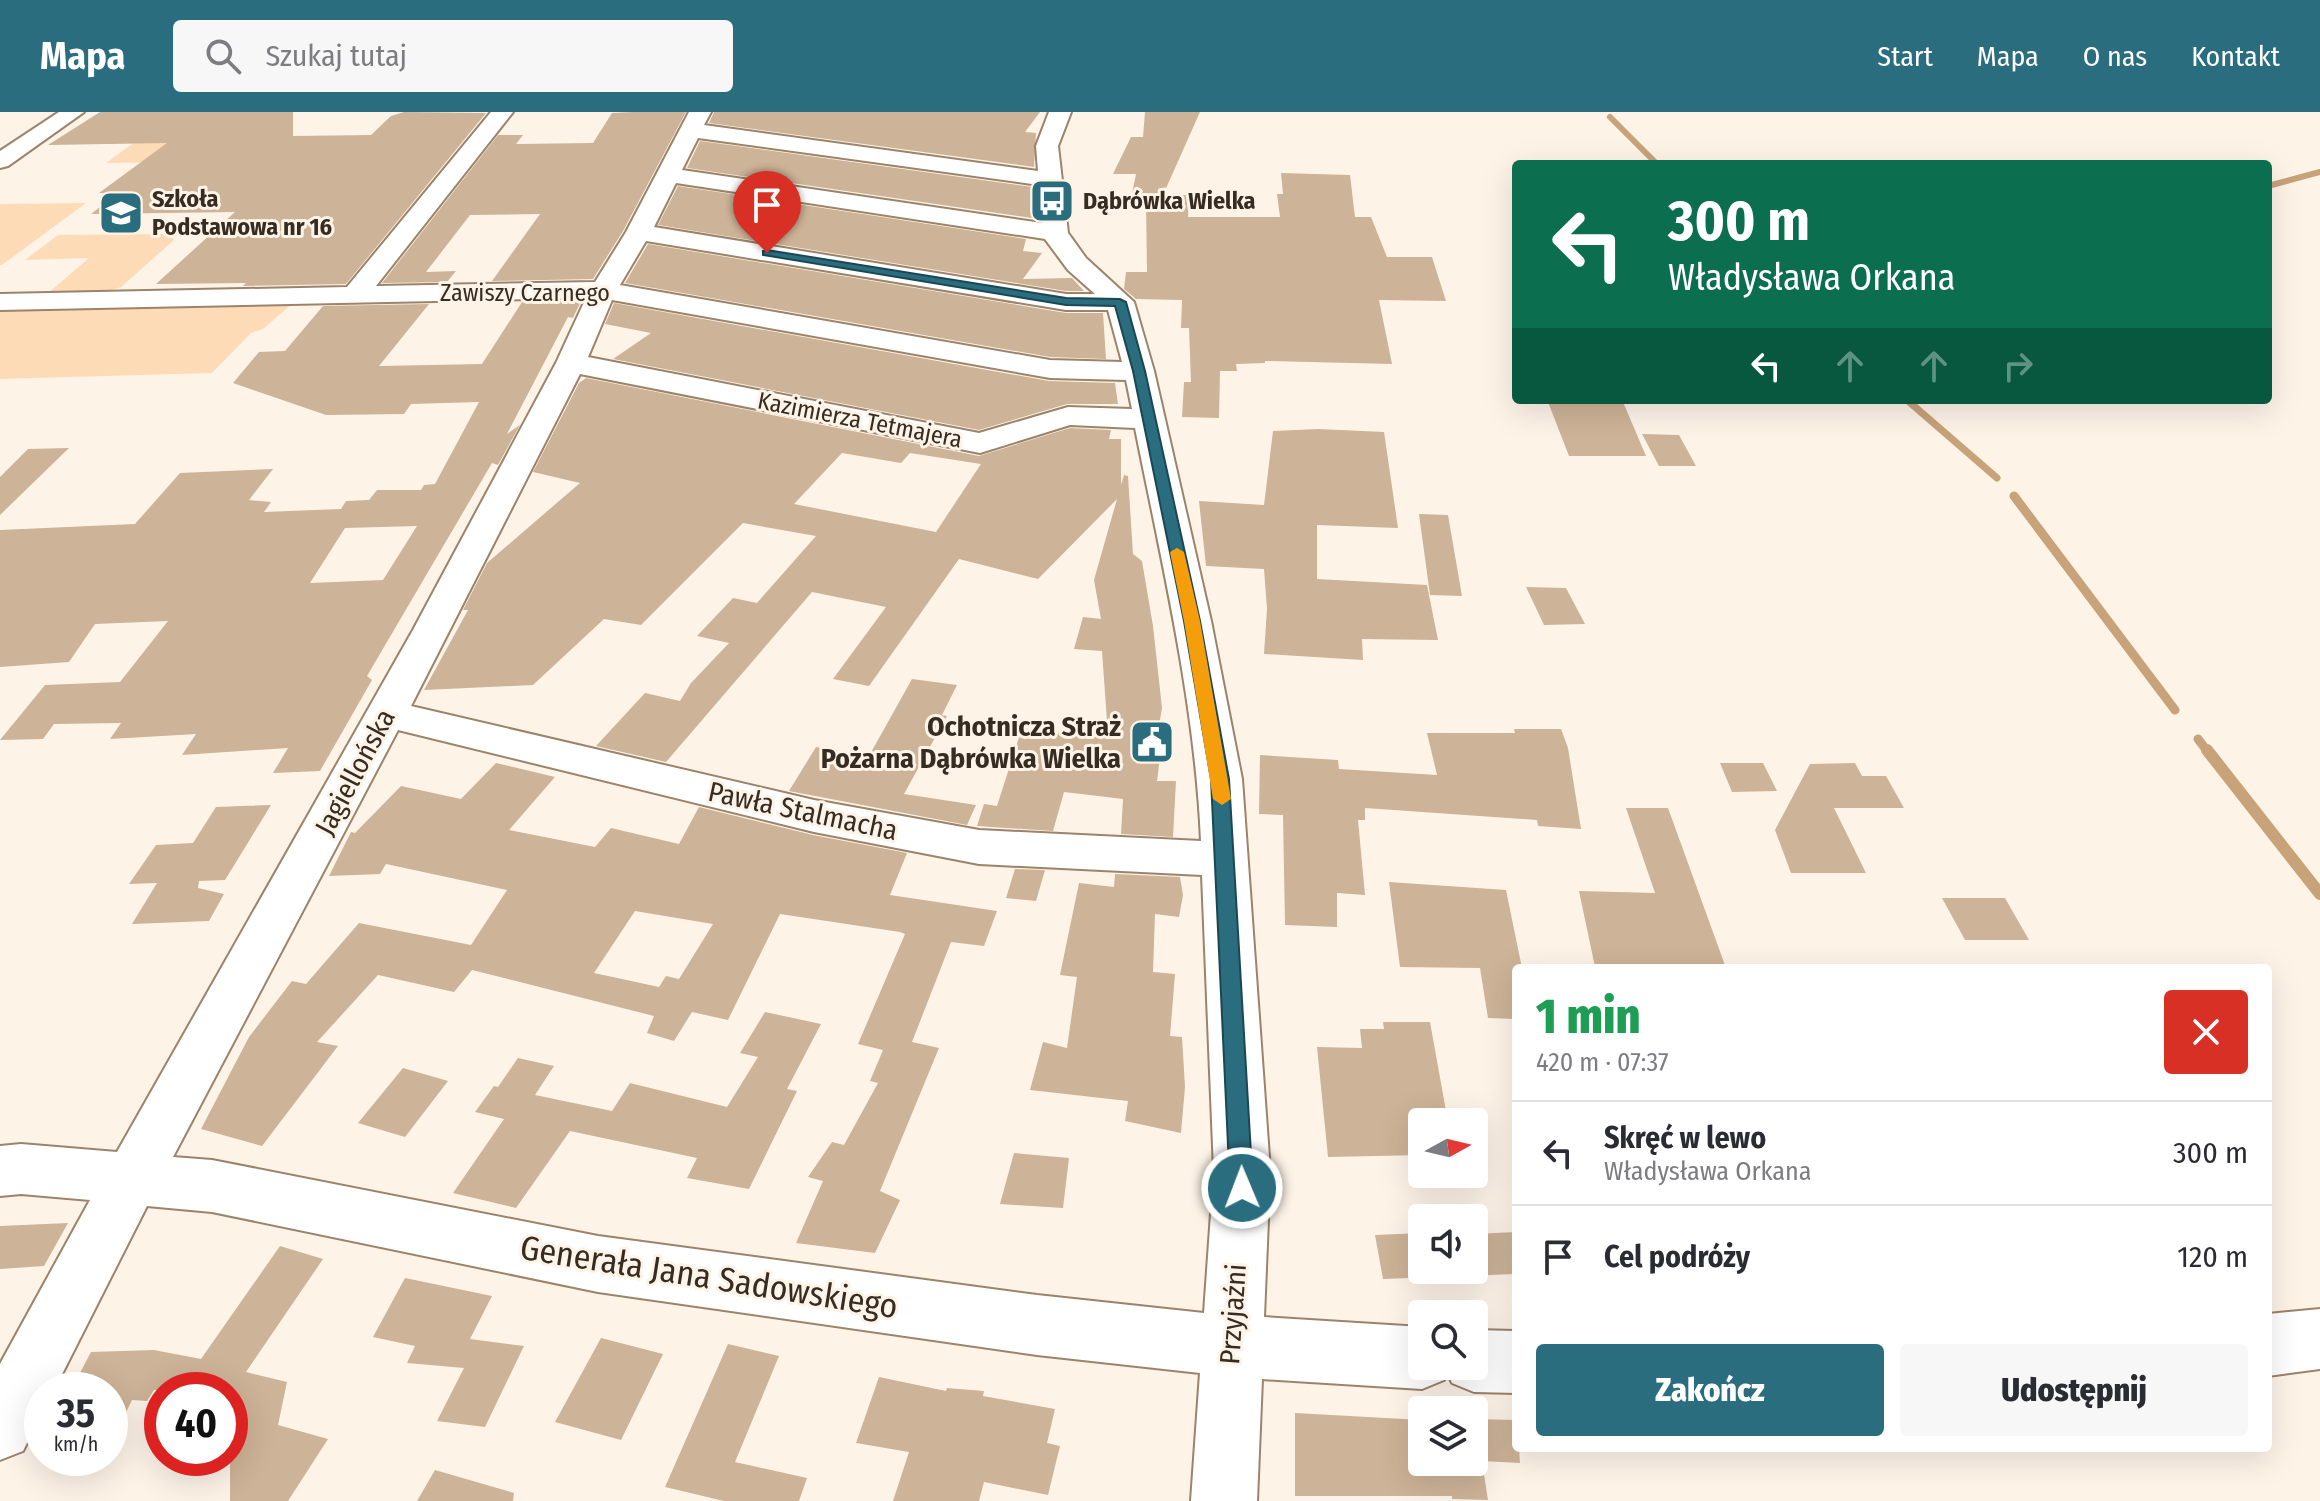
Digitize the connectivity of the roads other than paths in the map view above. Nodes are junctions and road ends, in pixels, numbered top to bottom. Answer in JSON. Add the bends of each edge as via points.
{"nodes":[{"id":1,"x":73,"y":112,"type":"edge"},
{"id":2,"x":502,"y":112,"type":"edge"},
{"id":3,"x":1060,"y":112,"type":"edge"},
{"id":4,"x":695,"y":121,"type":"edge"},
{"id":5,"x":0,"y":161,"type":"edge"},
{"id":6,"x":668,"y":175,"type":"junction"},
{"id":7,"x":1050,"y":180,"type":"junction"},
{"id":8,"x":639,"y":232,"type":"junction"},
{"id":9,"x":1055,"y":233,"type":"junction"},
{"id":10,"x":603,"y":290,"type":"junction"},
{"id":11,"x":356,"y":294,"type":"junction"},
{"id":12,"x":0,"y":302,"type":"edge"},
{"id":13,"x":1120,"y":302,"type":"junction"},
{"id":14,"x":571,"y":363,"type":"junction"},
{"id":15,"x":1139,"y":371,"type":"junction"},
{"id":16,"x":1148,"y":419,"type":"junction"},
{"id":17,"x":386,"y":714,"type":"junction"},
{"id":18,"x":1226,"y":859,"type":"junction"},
{"id":19,"x":0,"y":1171,"type":"edge"},
{"id":20,"x":131,"y":1180,"type":"junction"},
{"id":21,"x":2320,"y":1339,"type":"edge"},
{"id":22,"x":2272,"y":1345,"type":"edge"},
{"id":23,"x":1231,"y":1346,"type":"junction"},
{"id":24,"x":1408,"y":1357,"type":"edge"},
{"id":25,"x":1488,"y":1361,"type":"edge"},
{"id":26,"x":1512,"y":1362,"type":"edge"},
{"id":27,"x":0,"y":1428,"type":"edge"},
{"id":28,"x":1224,"y":1501,"type":"edge"}],
"edges":[{"from":1,"to":5,"type":"street"},
{"from":2,"to":11,"type":"street"},
{"from":3,"to":7,"type":"street","via":[[1048,139]]},
{"from":4,"to":6,"type":"street","name":"Jagiellońska"},
{"from":4,"to":7,"type":"street"},
{"from":6,"to":8,"type":"street","name":"Jagiellońska"},
{"from":6,"to":9,"type":"street"},
{"from":7,"to":9,"type":"street"},
{"from":8,"to":10,"type":"street","name":"Jagiellońska"},
{"from":8,"to":13,"type":"street","via":[[1066,302]]},
{"from":9,"to":13,"type":"street","via":[[1077,264]]},
{"from":10,"to":11,"type":"street","name":"Zawiszy Czarnego"},
{"from":10,"to":14,"type":"street","name":"Jagiellońska"},
{"from":10,"to":15,"type":"street","name":"Zawiszy Czarnego","via":[[1050,369]]},
{"from":11,"to":12,"type":"street","name":"Zawiszy Czarnego"},
{"from":13,"to":15,"type":"street","name":"Przyjaźni"},
{"from":14,"to":16,"type":"street","name":"Kazimierza Tetmajera","via":[[980,443],[1068,416]]},
{"from":14,"to":17,"type":"street","name":"Jagiellońska"},
{"from":15,"to":16,"type":"street","name":"Przyjaźni"},
{"from":16,"to":18,"type":"street","name":"Przyjaźni","via":[[1207,704]]},
{"from":17,"to":18,"type":"street","name":"Pawła Stalmacha","via":[[814,816],[979,847]]},
{"from":17,"to":20,"type":"street","name":"Jagiellońska"},
{"from":18,"to":23,"type":"street","name":"Przyjaźni","via":[[1242,1171]]},
{"from":19,"to":20,"type":"street","name":"Generała Jana Sadowskiego"},
{"from":20,"to":23,"type":"street","name":"Generała Jana Sadowskiego","via":[[212,1186],[598,1264],[1021,1323]]},
{"from":20,"to":27,"type":"street","name":"Jagiellońska"},
{"from":21,"to":22,"type":"street"},
{"from":23,"to":24,"type":"street","name":"Generała Jana Sadowskiego"},
{"from":23,"to":28,"type":"street","name":"Przyjaźni"},
{"from":25,"to":26,"type":"street"}]}
